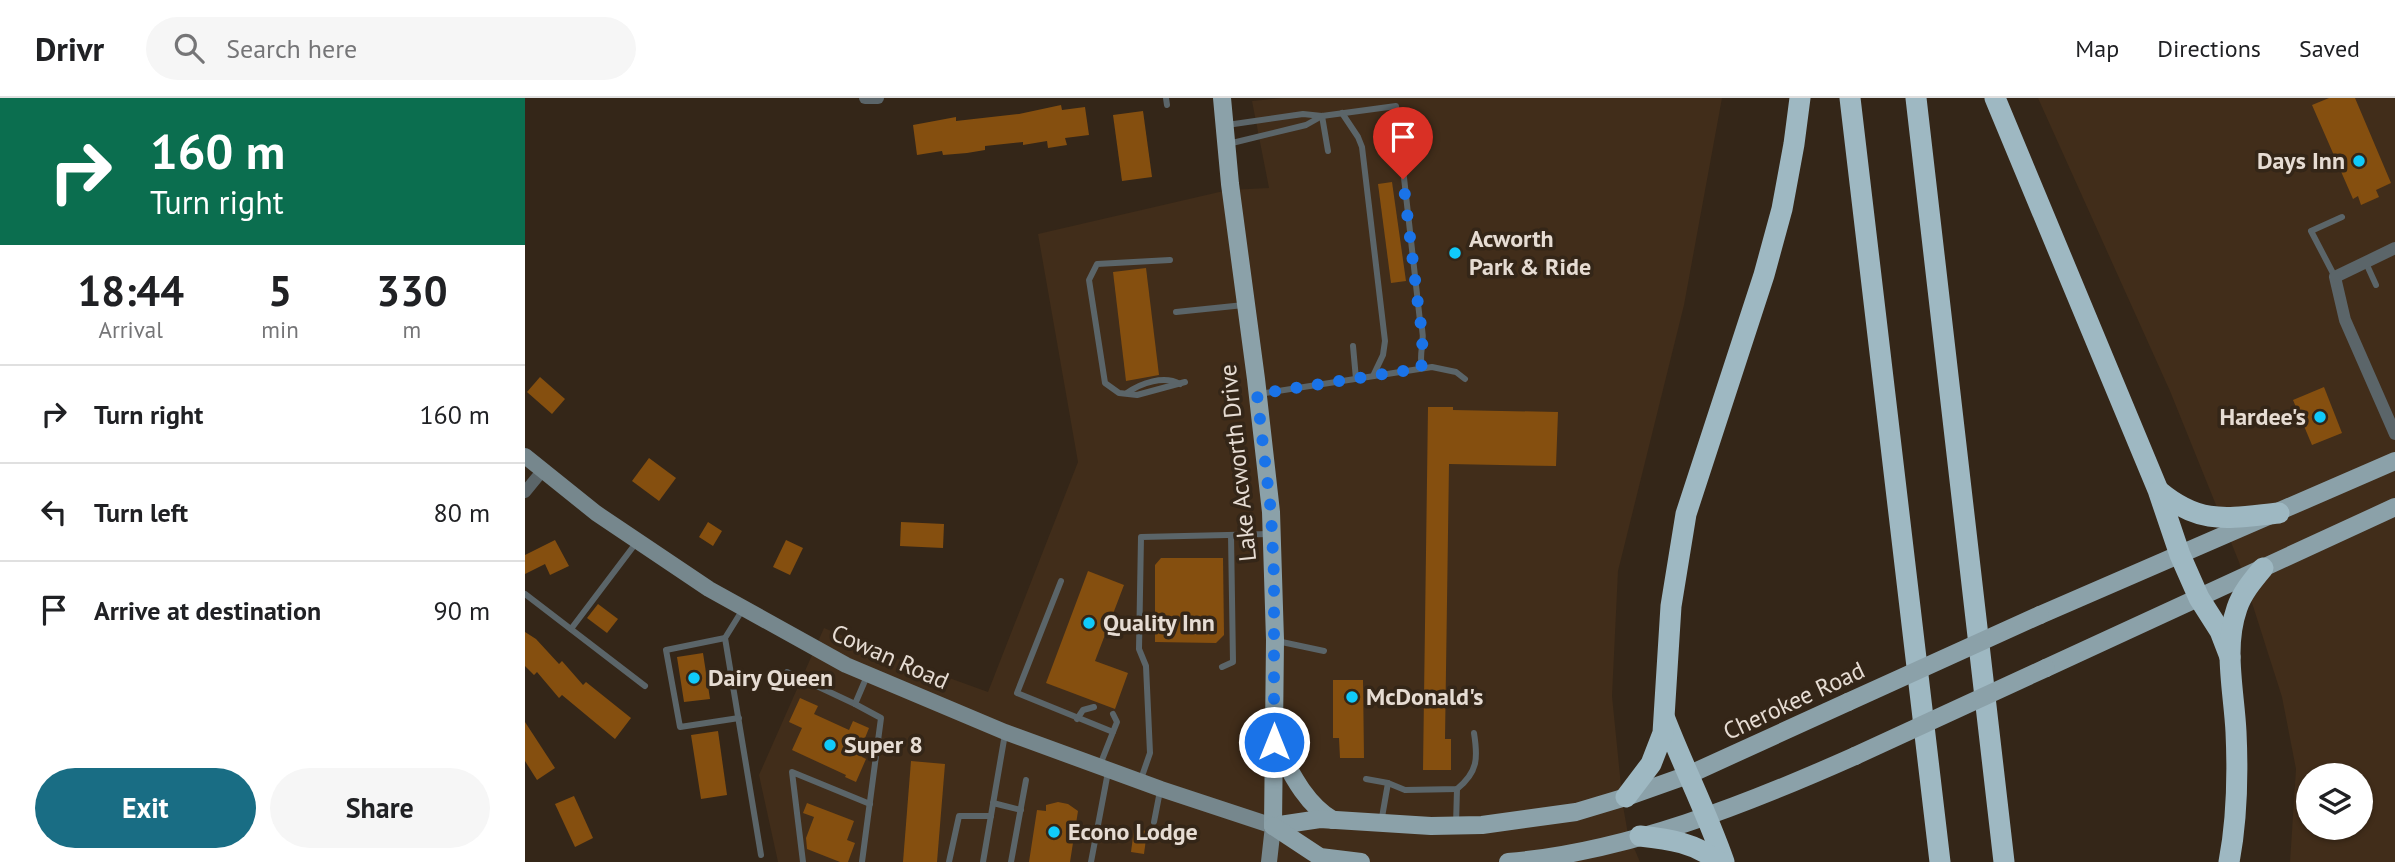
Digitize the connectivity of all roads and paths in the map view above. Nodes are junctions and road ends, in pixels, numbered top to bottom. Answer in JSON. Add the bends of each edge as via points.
{"nodes":[{"id":1,"x":865,"y":98,"type":"edge"},
{"id":2,"x":878,"y":98,"type":"edge"},
{"id":3,"x":1222,"y":98,"type":"edge"},
{"id":4,"x":1800,"y":98,"type":"edge"},
{"id":5,"x":1850,"y":98,"type":"edge"},
{"id":6,"x":1916,"y":98,"type":"edge"},
{"id":7,"x":1995,"y":98,"type":"edge"},
{"id":8,"x":1342,"y":113,"type":"junction"},
{"id":9,"x":1322,"y":116,"type":"junction"},
{"id":10,"x":1225,"y":125,"type":"junction"},
{"id":11,"x":1227,"y":144,"type":"junction"},
{"id":12,"x":1328,"y":151,"type":"dead end"},
{"id":13,"x":2342,"y":217,"type":"dead end"},
{"id":14,"x":2395,"y":248,"type":"edge"},
{"id":15,"x":1170,"y":260,"type":"dead end"},
{"id":16,"x":2365,"y":261,"type":"junction"},
{"id":17,"x":2335,"y":277,"type":"junction"},
{"id":18,"x":2376,"y":285,"type":"dead end"},
{"id":19,"x":1246,"y":304,"type":"junction"},
{"id":20,"x":1176,"y":312,"type":"dead end"},
{"id":21,"x":1353,"y":345,"type":"dead end"},
{"id":22,"x":1422,"y":368,"type":"junction"},
{"id":23,"x":1373,"y":376,"type":"junction"},
{"id":24,"x":1356,"y":379,"type":"junction"},
{"id":25,"x":1465,"y":379,"type":"dead end"},
{"id":26,"x":1182,"y":383,"type":"dead end"},
{"id":27,"x":1257,"y":394,"type":"junction"},
{"id":28,"x":2395,"y":434,"type":"edge"},
{"id":29,"x":525,"y":456,"type":"edge"},
{"id":30,"x":2395,"y":461,"type":"edge"},
{"id":31,"x":543,"y":470,"type":"junction"},
{"id":32,"x":2158,"y":490,"type":"junction"},
{"id":33,"x":525,"y":492,"type":"edge"},
{"id":34,"x":2395,"y":508,"type":"edge"},
{"id":35,"x":2279,"y":513,"type":"junction"},
{"id":36,"x":1272,"y":534,"type":"junction"},
{"id":37,"x":1231,"y":535,"type":"junction"},
{"id":38,"x":637,"y":541,"type":"junction"},
{"id":39,"x":2180,"y":555,"type":"junction"},
{"id":40,"x":2263,"y":568,"type":"junction"},
{"id":41,"x":1061,"y":581,"type":"dead end"},
{"id":42,"x":525,"y":594,"type":"edge"},
{"id":43,"x":2199,"y":598,"type":"junction"},
{"id":44,"x":743,"y":609,"type":"junction"},
{"id":45,"x":571,"y":629,"type":"junction"},
{"id":46,"x":725,"y":638,"type":"junction"},
{"id":47,"x":1275,"y":640,"type":"junction"},
{"id":48,"x":1324,"y":651,"type":"dead end"},
{"id":49,"x":2230,"y":657,"type":"junction"},
{"id":50,"x":1222,"y":667,"type":"dead end"},
{"id":51,"x":787,"y":672,"type":"dead end"},
{"id":52,"x":868,"y":674,"type":"junction"},
{"id":53,"x":645,"y":687,"type":"dead end"},
{"id":54,"x":855,"y":704,"type":"junction"},
{"id":55,"x":1094,"y":706,"type":"dead end"},
{"id":56,"x":1113,"y":714,"type":"dead end"},
{"id":57,"x":739,"y":718,"type":"junction"},
{"id":58,"x":1077,"y":719,"type":"junction"},
{"id":59,"x":1665,"y":719,"type":"junction"},
{"id":60,"x":1005,"y":732,"type":"junction"},
{"id":61,"x":1113,"y":732,"type":"junction"},
{"id":62,"x":1473,"y":733,"type":"dead end"},
{"id":63,"x":1274,"y":742,"type":"junction"},
{"id":64,"x":1104,"y":768,"type":"junction"},
{"id":65,"x":1688,"y":775,"type":"junction"},
{"id":66,"x":1366,"y":779,"type":"dead end"},
{"id":67,"x":1027,"y":780,"type":"dead end"},
{"id":68,"x":1140,"y":781,"type":"junction"},
{"id":69,"x":1388,"y":783,"type":"junction"},
{"id":70,"x":1161,"y":789,"type":"junction"},
{"id":71,"x":1457,"y":789,"type":"junction"},
{"id":72,"x":1626,"y":797,"type":"junction"},
{"id":73,"x":993,"y":803,"type":"junction"},
{"id":74,"x":870,"y":804,"type":"junction"},
{"id":75,"x":1021,"y":810,"type":"junction"},
{"id":76,"x":1707,"y":815,"type":"junction"},
{"id":77,"x":991,"y":816,"type":"junction"},
{"id":78,"x":1333,"y":820,"type":"junction"},
{"id":79,"x":1154,"y":822,"type":"dead end"},
{"id":80,"x":1381,"y":824,"type":"junction"},
{"id":81,"x":1273,"y":826,"type":"junction"},
{"id":82,"x":1456,"y":826,"type":"junction"},
{"id":83,"x":1640,"y":836,"type":"junction"},
{"id":84,"x":761,"y":855,"type":"dead end"},
{"id":85,"x":1312,"y":859,"type":"edge"},
{"id":86,"x":803,"y":862,"type":"edge"},
{"id":87,"x":862,"y":862,"type":"edge"},
{"id":88,"x":949,"y":862,"type":"edge"},
{"id":89,"x":983,"y":862,"type":"edge"},
{"id":90,"x":1011,"y":862,"type":"edge"},
{"id":91,"x":1091,"y":862,"type":"edge"},
{"id":92,"x":1269,"y":862,"type":"edge"},
{"id":93,"x":1351,"y":862,"type":"edge"},
{"id":94,"x":1508,"y":862,"type":"edge"},
{"id":95,"x":1722,"y":862,"type":"edge"},
{"id":96,"x":1940,"y":862,"type":"edge"},
{"id":97,"x":2004,"y":862,"type":"edge"},
{"id":98,"x":2229,"y":862,"type":"edge"}],
"edges":[{"from":1,"to":2,"type":"street"},
{"from":3,"to":10,"type":"main road","name":"Lake Acworth Drive"},
{"from":4,"to":59,"type":"highway","via":[[1782,209],[1764,275],[1686,514],[1671,606]]},
{"from":5,"to":96,"type":"highway"},
{"from":6,"to":97,"type":"highway"},
{"from":7,"to":32,"type":"highway"},
{"from":8,"to":9,"type":"lane"},
{"from":8,"to":22,"type":"lane","via":[[1395,106],[1425,334]]},
{"from":8,"to":23,"type":"lane","via":[[1362,147],[1384,327],[1383,355]]},
{"from":9,"to":10,"type":"lane","via":[[1303,114]]},
{"from":9,"to":11,"type":"lane","via":[[1306,125]]},
{"from":9,"to":12,"type":"lane"},
{"from":10,"to":11,"type":"main road","name":"Lake Acworth Drive"},
{"from":11,"to":19,"type":"main road","name":"Lake Acworth Drive"},
{"from":13,"to":17,"type":"lane","via":[[2311,231]]},
{"from":14,"to":16,"type":"street"},
{"from":15,"to":26,"type":"lane","via":[[1097,264],[1089,280],[1105,383],[1119,393],[1137,395]]},
{"from":16,"to":17,"type":"street"},
{"from":16,"to":18,"type":"lane"},
{"from":17,"to":28,"type":"street","via":[[2345,320]]},
{"from":19,"to":20,"type":"lane"},
{"from":19,"to":27,"type":"main road","name":"Lake Acworth Drive"},
{"from":21,"to":24,"type":"lane"},
{"from":22,"to":23,"type":"lane"},
{"from":22,"to":25,"type":"lane","via":[[1457,372]]},
{"from":23,"to":24,"type":"lane"},
{"from":24,"to":27,"type":"lane"},
{"from":27,"to":36,"type":"main road","name":"Lake Acworth Drive"},
{"from":29,"to":31,"type":"main road","name":"Cowan Road"},
{"from":30,"to":35,"type":"main road","name":"Cherokee Road"},
{"from":31,"to":33,"type":"street"},
{"from":31,"to":38,"type":"main road","name":"Cowan Road"},
{"from":32,"to":35,"type":"highway","via":[[2199,515]]},
{"from":32,"to":39,"type":"highway"},
{"from":34,"to":40,"type":"main road"},
{"from":35,"to":39,"type":"main road","name":"Cherokee Road"},
{"from":36,"to":37,"type":"lane"},
{"from":36,"to":47,"type":"main road","name":"Lake Acworth Drive"},
{"from":37,"to":50,"type":"lane","via":[[1233,662]]},
{"from":37,"to":68,"type":"lane","via":[[1141,537],[1139,649],[1146,666],[1150,753]]},
{"from":38,"to":44,"type":"main road","name":"Cowan Road"},
{"from":38,"to":45,"type":"lane"},
{"from":39,"to":43,"type":"highway"},
{"from":39,"to":65,"type":"main road","name":"Cherokee Road","bridge":true},
{"from":40,"to":43,"type":"main road"},
{"from":40,"to":49,"type":"highway","via":[[2239,601]]},
{"from":41,"to":58,"type":"lane","via":[[1017,693]]},
{"from":42,"to":45,"type":"lane"},
{"from":43,"to":49,"type":"highway"},
{"from":43,"to":76,"type":"main road","bridge":true,"via":[[1784,788]]},
{"from":44,"to":46,"type":"lane"},
{"from":44,"to":52,"type":"main road","name":"Cowan Road"},
{"from":45,"to":53,"type":"lane"},
{"from":46,"to":57,"type":"lane"},
{"from":46,"to":57,"type":"lane","via":[[666,650],[680,727]]},
{"from":47,"to":48,"type":"lane"},
{"from":47,"to":63,"type":"main road","name":"Lake Acworth Drive"},
{"from":49,"to":98,"type":"highway","via":[[2237,789]]},
{"from":51,"to":54,"type":"lane"},
{"from":52,"to":54,"type":"lane"},
{"from":52,"to":60,"type":"main road","name":"Cowan Road"},
{"from":54,"to":74,"type":"lane","via":[[881,718]]},
{"from":55,"to":58,"type":"lane","via":[[1083,710]]},
{"from":56,"to":61,"type":"lane","via":[[1117,722]]},
{"from":57,"to":84,"type":"lane"},
{"from":58,"to":61,"type":"lane"},
{"from":59,"to":65,"type":"highway"},
{"from":59,"to":72,"type":"highway","via":[[1651,764]]},
{"from":60,"to":64,"type":"main road","name":"Cowan Road"},
{"from":60,"to":73,"type":"lane"},
{"from":61,"to":64,"type":"lane"},
{"from":62,"to":71,"type":"lane","via":[[1477,750],[1474,772]]},
{"from":63,"to":78,"type":"main road","via":[[1299,786]]},
{"from":63,"to":81,"type":"main road","name":"Lake Acworth Drive"},
{"from":64,"to":68,"type":"main road","name":"Cowan Road"},
{"from":64,"to":91,"type":"lane"},
{"from":65,"to":72,"type":"main road","name":"Cherokee Road"},
{"from":65,"to":76,"type":"highway"},
{"from":66,"to":69,"type":"lane"},
{"from":67,"to":75,"type":"lane"},
{"from":68,"to":70,"type":"main road","name":"Cowan Road"},
{"from":69,"to":71,"type":"lane","via":[[1405,790]]},
{"from":69,"to":80,"type":"lane"},
{"from":70,"to":79,"type":"lane"},
{"from":70,"to":81,"type":"main road","name":"Cowan Road"},
{"from":71,"to":82,"type":"lane"},
{"from":72,"to":82,"type":"main road","name":"Cherokee Road","via":[[1561,814]]},
{"from":73,"to":75,"type":"lane"},
{"from":73,"to":77,"type":"lane"},
{"from":74,"to":86,"type":"lane","via":[[792,772]]},
{"from":74,"to":87,"type":"lane"},
{"from":75,"to":90,"type":"lane"},
{"from":76,"to":83,"type":"main road"},
{"from":76,"to":95,"type":"highway"},
{"from":77,"to":88,"type":"lane","via":[[959,816]]},
{"from":77,"to":89,"type":"lane"},
{"from":78,"to":80,"type":"main road","name":"Cherokee Road"},
{"from":78,"to":81,"type":"main road","name":"Cherokee Road"},
{"from":80,"to":82,"type":"main road","name":"Cherokee Road"},
{"from":81,"to":85,"type":"main road"},
{"from":81,"to":92,"type":"main road"},
{"from":83,"to":94,"type":"main road"},
{"from":83,"to":95,"type":"highway","via":[[1679,841]]},
{"from":85,"to":93,"type":"main road"}]}
